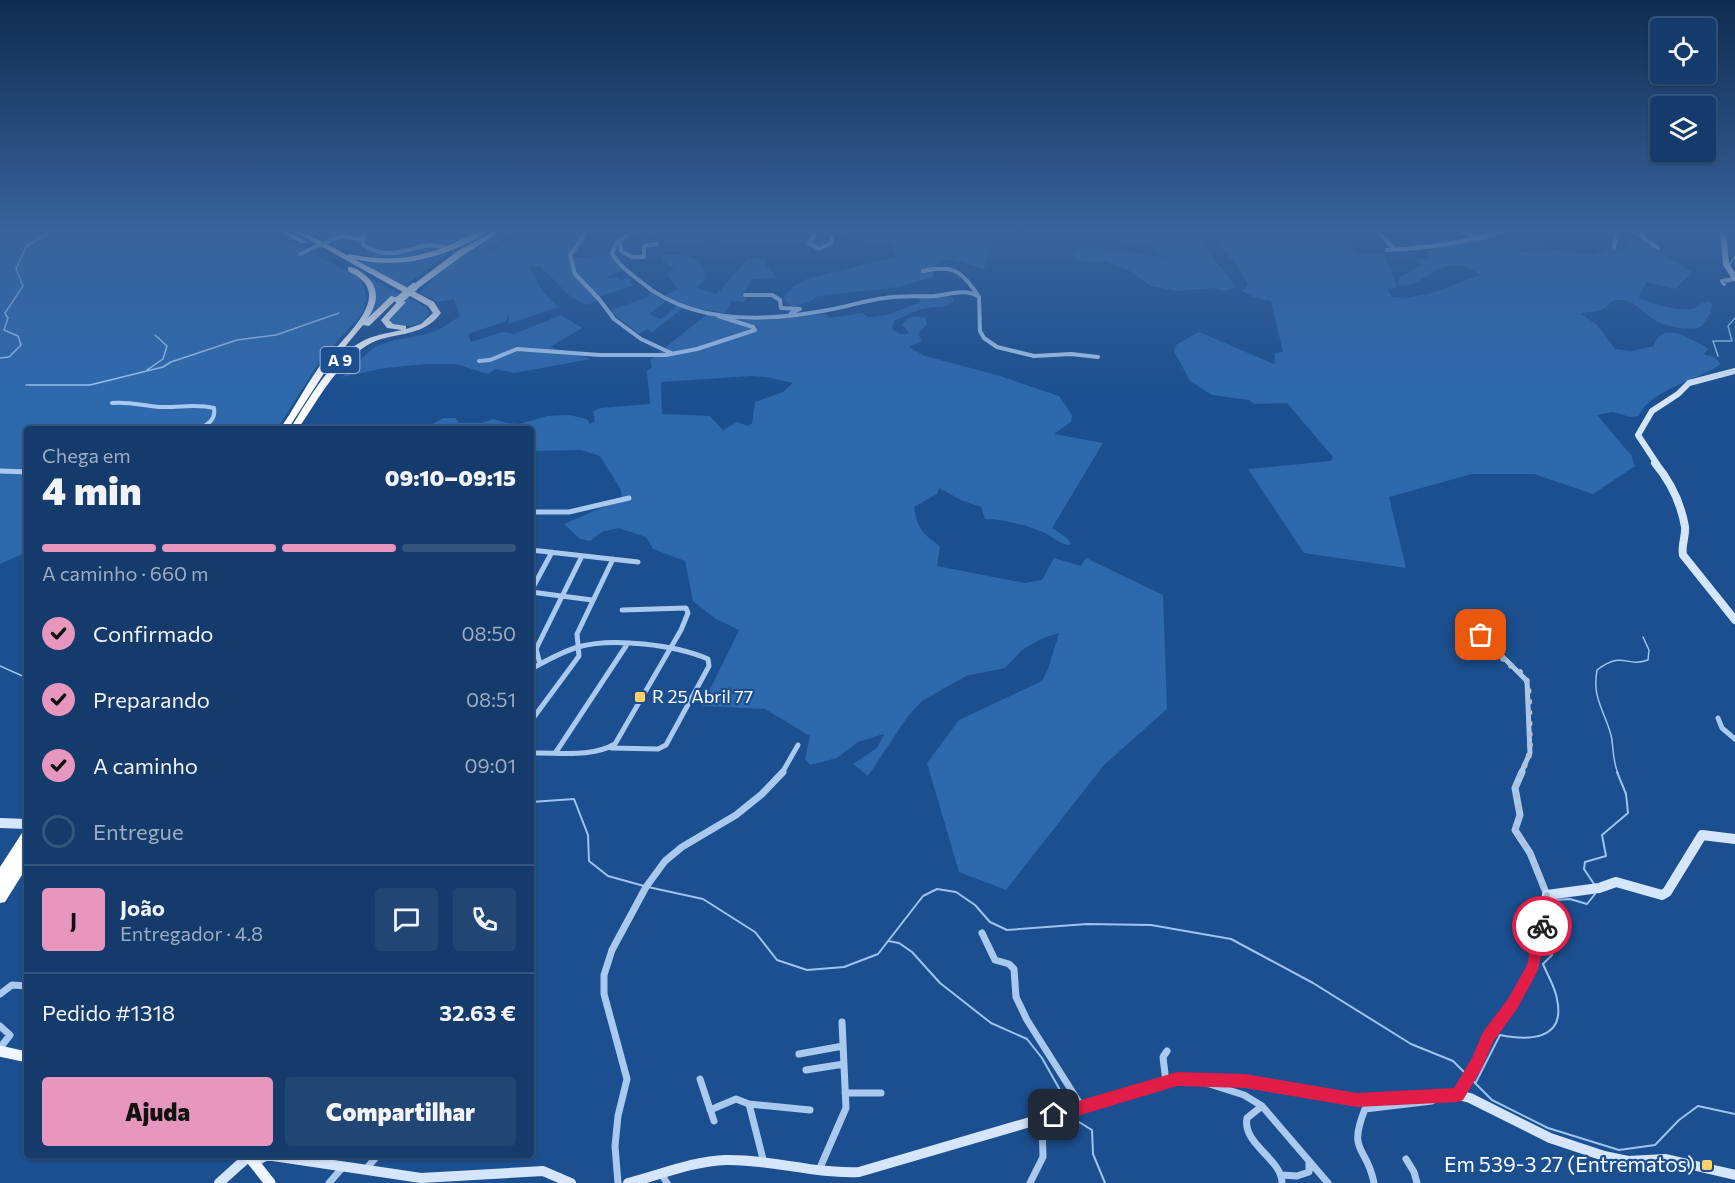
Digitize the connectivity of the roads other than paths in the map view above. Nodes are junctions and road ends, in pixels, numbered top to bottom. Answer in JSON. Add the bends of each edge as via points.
{"nodes":[{"id":1,"x":370,"y":286,"type":"edge"},
{"id":2,"x":392,"y":286,"type":"edge"},
{"id":3,"x":396,"y":286,"type":"edge"},
{"id":4,"x":583,"y":286,"type":"edge"},
{"id":5,"x":644,"y":286,"type":"edge"},
{"id":6,"x":973,"y":286,"type":"edge"},
{"id":7,"x":413,"y":287,"type":"edge"},
{"id":8,"x":745,"y":295,"type":"dead end"},
{"id":9,"x":979,"y":297,"type":"junction"},
{"id":10,"x":398,"y":300,"type":"junction"},
{"id":11,"x":711,"y":313,"type":"junction"},
{"id":12,"x":787,"y":314,"type":"junction"},
{"id":13,"x":672,"y":353,"type":"junction"},
{"id":14,"x":1098,"y":357,"type":"dead end"},
{"id":15,"x":479,"y":361,"type":"dead end"},
{"id":16,"x":1735,"y":371,"type":"edge"},
{"id":17,"x":112,"y":402,"type":"dead end"},
{"id":18,"x":295,"y":412,"type":"junction"},
{"id":19,"x":204,"y":426,"type":"edge"},
{"id":20,"x":287,"y":426,"type":"edge"},
{"id":21,"x":296,"y":426,"type":"edge"},
{"id":22,"x":296,"y":426,"type":"edge"},
{"id":23,"x":0,"y":471,"type":"edge"},
{"id":24,"x":24,"y":472,"type":"edge"},
{"id":25,"x":629,"y":498,"type":"dead end"},
{"id":26,"x":534,"y":513,"type":"edge"},
{"id":27,"x":534,"y":550,"type":"edge"},
{"id":28,"x":552,"y":552,"type":"junction"},
{"id":29,"x":582,"y":556,"type":"junction"},
{"id":30,"x":613,"y":559,"type":"junction"},
{"id":31,"x":638,"y":562,"type":"dead end"},
{"id":32,"x":534,"y":586,"type":"edge"},
{"id":33,"x":534,"y":592,"type":"edge"},
{"id":34,"x":562,"y":596,"type":"junction"},
{"id":35,"x":592,"y":600,"type":"junction"},
{"id":36,"x":622,"y":610,"type":"dead end"},
{"id":37,"x":1735,"y":620,"type":"edge"},
{"id":38,"x":1481,"y":635,"type":"dead end"},
{"id":39,"x":534,"y":640,"type":"edge"},
{"id":40,"x":540,"y":641,"type":"junction"},
{"id":41,"x":626,"y":646,"type":"junction"},
{"id":42,"x":579,"y":647,"type":"junction"},
{"id":43,"x":1493,"y":647,"type":"junction"},
{"id":44,"x":670,"y":649,"type":"junction"},
{"id":45,"x":1460,"y":653,"type":"dead end"},
{"id":46,"x":540,"y":664,"type":"junction"},
{"id":47,"x":534,"y":667,"type":"edge"},
{"id":48,"x":534,"y":717,"type":"edge"},
{"id":49,"x":1718,"y":718,"type":"dead end"},
{"id":50,"x":1735,"y":739,"type":"edge"},
{"id":51,"x":798,"y":745,"type":"dead end"},
{"id":52,"x":611,"y":748,"type":"junction"},
{"id":53,"x":556,"y":752,"type":"junction"},
{"id":54,"x":534,"y":753,"type":"edge"},
{"id":55,"x":0,"y":823,"type":"edge"},
{"id":56,"x":24,"y":824,"type":"edge"},
{"id":57,"x":1735,"y":839,"type":"edge"},
{"id":58,"x":24,"y":842,"type":"edge"},
{"id":59,"x":24,"y":861,"type":"edge"},
{"id":60,"x":0,"y":879,"type":"edge"},
{"id":61,"x":1547,"y":895,"type":"junction"},
{"id":62,"x":0,"y":897,"type":"edge"},
{"id":63,"x":982,"y":933,"type":"dead end"},
{"id":64,"x":24,"y":985,"type":"edge"},
{"id":65,"x":0,"y":994,"type":"edge"},
{"id":66,"x":842,"y":1022,"type":"dead end"},
{"id":67,"x":0,"y":1026,"type":"edge"},
{"id":68,"x":843,"y":1046,"type":"junction"},
{"id":69,"x":0,"y":1050,"type":"edge"},
{"id":70,"x":1167,"y":1051,"type":"dead end"},
{"id":71,"x":800,"y":1054,"type":"dead end"},
{"id":72,"x":24,"y":1056,"type":"edge"},
{"id":73,"x":844,"y":1064,"type":"junction"},
{"id":74,"x":806,"y":1070,"type":"dead end"},
{"id":75,"x":700,"y":1079,"type":"dead end"},
{"id":76,"x":1193,"y":1079,"type":"junction"},
{"id":77,"x":1166,"y":1082,"type":"junction"},
{"id":78,"x":1460,"y":1091,"type":"junction"},
{"id":79,"x":881,"y":1093,"type":"dead end"},
{"id":80,"x":845,"y":1094,"type":"junction"},
{"id":81,"x":1436,"y":1095,"type":"junction"},
{"id":82,"x":749,"y":1104,"type":"junction"},
{"id":83,"x":1262,"y":1106,"type":"junction"},
{"id":84,"x":710,"y":1110,"type":"junction"},
{"id":85,"x":810,"y":1110,"type":"dead end"},
{"id":86,"x":1075,"y":1110,"type":"junction"},
{"id":87,"x":1042,"y":1119,"type":"junction"},
{"id":88,"x":714,"y":1122,"type":"dead end"},
{"id":89,"x":250,"y":1158,"type":"edge"},
{"id":90,"x":284,"y":1158,"type":"edge"},
{"id":91,"x":375,"y":1158,"type":"edge"},
{"id":92,"x":1406,"y":1159,"type":"dead end"},
{"id":93,"x":764,"y":1164,"type":"junction"},
{"id":94,"x":1309,"y":1164,"type":"junction"},
{"id":95,"x":342,"y":1168,"type":"junction"},
{"id":96,"x":365,"y":1170,"type":"junction"},
{"id":97,"x":818,"y":1172,"type":"junction"},
{"id":98,"x":1735,"y":1175,"type":"edge"},
{"id":99,"x":664,"y":1179,"type":"edge"},
{"id":100,"x":1282,"y":1179,"type":"edge"},
{"id":101,"x":219,"y":1183,"type":"edge"},
{"id":102,"x":270,"y":1183,"type":"edge"},
{"id":103,"x":329,"y":1183,"type":"edge"},
{"id":104,"x":571,"y":1183,"type":"edge"},
{"id":105,"x":618,"y":1183,"type":"edge"},
{"id":106,"x":628,"y":1183,"type":"edge"},
{"id":107,"x":1030,"y":1183,"type":"edge"},
{"id":108,"x":1328,"y":1183,"type":"edge"},
{"id":109,"x":1374,"y":1183,"type":"edge"},
{"id":110,"x":1417,"y":1183,"type":"edge"}],
"edges":[{"from":1,"to":18,"type":"highway","via":[[373,300],[365,318],[325,365]]},
{"from":2,"to":10,"type":"highway","via":[[428,306],[432,314],[417,326],[390,327],[386,318]]},
{"from":3,"to":21,"type":"highway","via":[[431,304],[437,313],[423,326],[381,336],[357,348]]},
{"from":4,"to":13,"type":"street","via":[[596,295],[614,319],[649,344]]},
{"from":5,"to":11,"type":"street","via":[[680,307]]},
{"from":6,"to":9,"type":"street"},
{"from":7,"to":10,"type":"highway","bridge":true},
{"from":8,"to":12,"type":"street","via":[[772,295],[780,300],[782,308],[800,309]]},
{"from":9,"to":12,"type":"street","via":[[967,292],[890,297],[818,312]]},
{"from":9,"to":14,"type":"street","via":[[982,307],[977,322],[990,342],[1028,356]]},
{"from":10,"to":18,"type":"highway","number":"A 9","via":[[342,348]]},
{"from":10,"to":22,"type":"highway","number":"A 9","via":[[340,361]]},
{"from":11,"to":12,"type":"street"},
{"from":11,"to":13,"type":"street","via":[[755,330]]},
{"from":13,"to":15,"type":"street","via":[[600,355],[520,348]]},
{"from":16,"to":37,"type":"street","via":[[1689,383],[1652,411],[1638,437],[1675,492],[1685,524],[1681,544],[1684,559]]},
{"from":17,"to":19,"type":"street","via":[[214,408],[211,422]]},
{"from":18,"to":20,"type":"highway","number":"A 9"},
{"from":23,"to":24,"type":"street"},
{"from":25,"to":26,"type":"street","via":[[580,511]]},
{"from":27,"to":28,"type":"street"},
{"from":28,"to":29,"type":"street"},
{"from":28,"to":32,"type":"street"},
{"from":29,"to":30,"type":"street"},
{"from":29,"to":34,"type":"street"},
{"from":30,"to":31,"type":"street"},
{"from":30,"to":35,"type":"street"},
{"from":33,"to":34,"type":"street"},
{"from":34,"to":35,"type":"street"},
{"from":34,"to":40,"type":"street"},
{"from":35,"to":42,"type":"street","via":[[577,634]]},
{"from":36,"to":44,"type":"street","via":[[686,608],[687,616]]},
{"from":38,"to":43,"type":"street"},
{"from":39,"to":40,"type":"street"},
{"from":40,"to":46,"type":"street","via":[[536,649]]},
{"from":41,"to":42,"type":"street"},
{"from":41,"to":44,"type":"street"},
{"from":41,"to":53,"type":"street"},
{"from":42,"to":46,"type":"street"},
{"from":42,"to":48,"type":"street","via":[[579,656]]},
{"from":43,"to":45,"type":"street"},
{"from":43,"to":61,"type":"street","via":[[1527,681],[1530,753],[1515,788],[1520,815],[1515,830],[1530,853]]},
{"from":44,"to":52,"type":"street"},
{"from":44,"to":52,"type":"street","via":[[706,657],[710,664],[668,742],[658,748]]},
{"from":46,"to":47,"type":"street"},
{"from":49,"to":50,"type":"street","via":[[1722,728]]},
{"from":51,"to":105,"type":"street","via":[[785,768],[758,796],[674,853],[657,869],[610,951],[604,994],[627,1079],[615,1146]]},
{"from":52,"to":53,"type":"street"},
{"from":53,"to":54,"type":"street"},
{"from":55,"to":56,"type":"street"},
{"from":57,"to":61,"type":"street","via":[[1702,835],[1662,895],[1616,882]]},
{"from":58,"to":60,"type":"highway"},
{"from":59,"to":62,"type":"highway"},
{"from":61,"to":78,"type":"street","via":[[1533,967],[1488,1037]]},
{"from":63,"to":86,"type":"street","via":[[995,960],[1014,969],[1016,997]]},
{"from":64,"to":65,"type":"street","via":[[6,986]]},
{"from":66,"to":68,"type":"street"},
{"from":67,"to":69,"type":"street","via":[[10,1035]]},
{"from":68,"to":71,"type":"street"},
{"from":68,"to":73,"type":"street"},
{"from":69,"to":72,"type":"main road"},
{"from":70,"to":77,"type":"street","via":[[1163,1057]]},
{"from":73,"to":74,"type":"street"},
{"from":73,"to":80,"type":"street"},
{"from":75,"to":84,"type":"street"},
{"from":76,"to":77,"type":"street"},
{"from":76,"to":81,"type":"street","via":[[1265,1083],[1357,1100]]},
{"from":76,"to":83,"type":"street","via":[[1233,1090]]},
{"from":77,"to":86,"type":"street"},
{"from":78,"to":81,"type":"street"},
{"from":78,"to":98,"type":"street","via":[[1550,1138],[1604,1156],[1628,1161],[1666,1159]]},
{"from":79,"to":80,"type":"street"},
{"from":80,"to":97,"type":"street","via":[[846,1108]]},
{"from":81,"to":109,"type":"street","via":[[1432,1101],[1365,1109],[1355,1139]]},
{"from":82,"to":84,"type":"street","via":[[736,1100]]},
{"from":82,"to":85,"type":"street"},
{"from":82,"to":93,"type":"street"},
{"from":83,"to":94,"type":"street"},
{"from":83,"to":100,"type":"street","via":[[1246,1123],[1252,1138]]},
{"from":84,"to":88,"type":"street"},
{"from":86,"to":87,"type":"street"},
{"from":87,"to":97,"type":"street","via":[[859,1172]]},
{"from":87,"to":107,"type":"street","via":[[1043,1157]]},
{"from":89,"to":101,"type":"street"},
{"from":89,"to":102,"type":"main road"},
{"from":90,"to":95,"type":"street"},
{"from":91,"to":96,"type":"street"},
{"from":92,"to":110,"type":"street"},
{"from":93,"to":97,"type":"street"},
{"from":93,"to":99,"type":"street","via":[[719,1161]]},
{"from":94,"to":100,"type":"street","via":[[1305,1175]]},
{"from":94,"to":108,"type":"street"},
{"from":95,"to":96,"type":"street"},
{"from":95,"to":103,"type":"street"},
{"from":96,"to":104,"type":"street","via":[[421,1178],[543,1171]]},
{"from":99,"to":106,"type":"street"}]}
